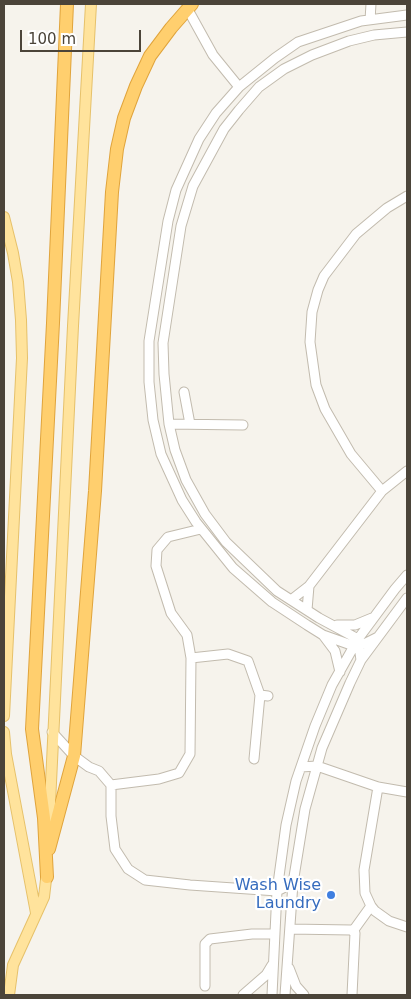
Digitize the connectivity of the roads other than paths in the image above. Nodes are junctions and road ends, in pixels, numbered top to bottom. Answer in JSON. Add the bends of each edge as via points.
{"nodes":[{"id":1,"x":67,"y":4,"type":"edge"},
{"id":2,"x":91,"y":4,"type":"edge"},
{"id":3,"x":371,"y":4,"type":"edge"},
{"id":4,"x":190,"y":6,"type":"edge"},
{"id":5,"x":407,"y":16,"type":"edge"},
{"id":6,"x":370,"y":20,"type":"junction"},
{"id":7,"x":407,"y":32,"type":"edge"},
{"id":8,"x":239,"y":87,"type":"junction"},
{"id":9,"x":407,"y":196,"type":"edge"},
{"id":10,"x":4,"y":218,"type":"edge"},
{"id":11,"x":184,"y":392,"type":"dead end"},
{"id":12,"x":169,"y":424,"type":"junction"},
{"id":13,"x":190,"y":424,"type":"junction"},
{"id":14,"x":243,"y":425,"type":"dead end"},
{"id":15,"x":407,"y":471,"type":"edge"},
{"id":16,"x":382,"y":491,"type":"junction"},
{"id":17,"x":202,"y":529,"type":"junction"},
{"id":18,"x":407,"y":575,"type":"edge"},
{"id":19,"x":309,"y":586,"type":"junction"},
{"id":20,"x":407,"y":598,"type":"edge"},
{"id":21,"x":291,"y":600,"type":"junction"},
{"id":22,"x":307,"y":610,"type":"junction"},
{"id":23,"x":374,"y":617,"type":"junction"},
{"id":24,"x":331,"y":624,"type":"junction"},
{"id":25,"x":323,"y":635,"type":"junction"},
{"id":26,"x":378,"y":636,"type":"junction"},
{"id":27,"x":357,"y":643,"type":"junction"},
{"id":28,"x":191,"y":658,"type":"junction"},
{"id":29,"x":361,"y":660,"type":"junction"},
{"id":30,"x":340,"y":672,"type":"junction"},
{"id":31,"x":4,"y":716,"type":"edge"},
{"id":32,"x":4,"y":732,"type":"edge"},
{"id":33,"x":52,"y":732,"type":"junction"},
{"id":34,"x":74,"y":756,"type":"junction"},
{"id":35,"x":254,"y":758,"type":"dead end"},
{"id":36,"x":301,"y":766,"type":"junction"},
{"id":37,"x":317,"y":766,"type":"junction"},
{"id":38,"x":111,"y":785,"type":"junction"},
{"id":39,"x":378,"y":787,"type":"junction"},
{"id":40,"x":407,"y":792,"type":"edge"},
{"id":41,"x":48,"y":851,"type":"junction"},
{"id":42,"x":47,"y":877,"type":"junction"},
{"id":43,"x":293,"y":883,"type":"junction"},
{"id":44,"x":277,"y":891,"type":"junction"},
{"id":45,"x":371,"y":906,"type":"junction"},
{"id":46,"x":36,"y":914,"type":"junction"},
{"id":47,"x":407,"y":927,"type":"edge"},
{"id":48,"x":290,"y":929,"type":"junction"},
{"id":49,"x":353,"y":931,"type":"junction"},
{"id":50,"x":275,"y":934,"type":"junction"},
{"id":51,"x":288,"y":964,"type":"junction"},
{"id":52,"x":272,"y":965,"type":"junction"},
{"id":53,"x":204,"y":986,"type":"dead end"},
{"id":54,"x":9,"y":995,"type":"edge"},
{"id":55,"x":243,"y":995,"type":"edge"},
{"id":56,"x":272,"y":995,"type":"edge"},
{"id":57,"x":285,"y":995,"type":"edge"},
{"id":58,"x":304,"y":995,"type":"edge"},
{"id":59,"x":352,"y":995,"type":"edge"}],
"edges":[{"from":1,"to":42,"type":"highway","via":[[32,729],[44,818]]},
{"from":2,"to":33,"type":"main road"},
{"from":3,"to":6,"type":"street"},
{"from":4,"to":8,"type":"street","via":[[213,55]]},
{"from":4,"to":34,"type":"highway","via":[[150,56],[124,118],[117,149]]},
{"from":5,"to":6,"type":"street"},
{"from":6,"to":8,"type":"street","via":[[298,42]]},
{"from":7,"to":12,"type":"street","via":[[349,41],[284,69],[259,87],[224,129],[193,186],[181,226],[163,343]]},
{"from":8,"to":17,"type":"street","via":[[199,139],[176,190],[149,341],[153,420],[161,454],[182,500]]},
{"from":9,"to":16,"type":"street","via":[[356,234],[324,276],[312,312],[310,342],[316,385],[324,409],[351,454]]},
{"from":10,"to":31,"type":"main road","via":[[18,282],[22,339]]},
{"from":11,"to":13,"type":"street"},
{"from":12,"to":13,"type":"street"},
{"from":12,"to":21,"type":"street","via":[[186,480],[205,514],[243,559]]},
{"from":13,"to":14,"type":"street"},
{"from":15,"to":16,"type":"street"},
{"from":16,"to":19,"type":"street"},
{"from":17,"to":25,"type":"street","via":[[233,568],[272,602]]},
{"from":17,"to":28,"type":"street","via":[[168,537],[157,550],[156,566],[171,614],[187,635]]},
{"from":18,"to":23,"type":"street"},
{"from":19,"to":21,"type":"street"},
{"from":19,"to":22,"type":"street"},
{"from":20,"to":26,"type":"street"},
{"from":21,"to":22,"type":"street"},
{"from":22,"to":24,"type":"street"},
{"from":23,"to":24,"type":"street","via":[[355,625]]},
{"from":23,"to":27,"type":"street"},
{"from":24,"to":27,"type":"street"},
{"from":25,"to":27,"type":"street"},
{"from":25,"to":30,"type":"street","via":[[335,652]]},
{"from":26,"to":27,"type":"street"},
{"from":26,"to":29,"type":"street"},
{"from":27,"to":29,"type":"street"},
{"from":27,"to":30,"type":"street"},
{"from":28,"to":35,"type":"street","via":[[228,654],[248,661],[264,696]]},
{"from":28,"to":38,"type":"street","via":[[190,754],[178,773],[159,779]]},
{"from":29,"to":37,"type":"street"},
{"from":30,"to":36,"type":"street","via":[[326,697]]},
{"from":32,"to":46,"type":"main road"},
{"from":33,"to":34,"type":"street"},
{"from":33,"to":41,"type":"main road"},
{"from":34,"to":38,"type":"street","via":[[99,770]]},
{"from":34,"to":41,"type":"highway"},
{"from":36,"to":37,"type":"street"},
{"from":36,"to":44,"type":"street","via":[[286,826]]},
{"from":37,"to":39,"type":"street"},
{"from":37,"to":43,"type":"street"},
{"from":38,"to":44,"type":"street","via":[[115,849],[128,869],[145,880]]},
{"from":39,"to":40,"type":"street"},
{"from":39,"to":45,"type":"street","via":[[364,870],[365,893]]},
{"from":41,"to":42,"type":"main road"},
{"from":42,"to":46,"type":"main road","via":[[44,897]]},
{"from":43,"to":44,"type":"street"},
{"from":43,"to":48,"type":"street"},
{"from":44,"to":50,"type":"street"},
{"from":45,"to":47,"type":"street","via":[[389,921]]},
{"from":45,"to":49,"type":"street"},
{"from":46,"to":54,"type":"main road","via":[[13,965]]},
{"from":48,"to":49,"type":"street"},
{"from":48,"to":51,"type":"street"},
{"from":49,"to":59,"type":"street"},
{"from":50,"to":52,"type":"street"},
{"from":50,"to":53,"type":"street","via":[[210,939],[205,944]]},
{"from":51,"to":57,"type":"street"},
{"from":51,"to":58,"type":"street","via":[[296,986]]},
{"from":52,"to":55,"type":"street","via":[[266,975]]},
{"from":52,"to":56,"type":"street"}]}
